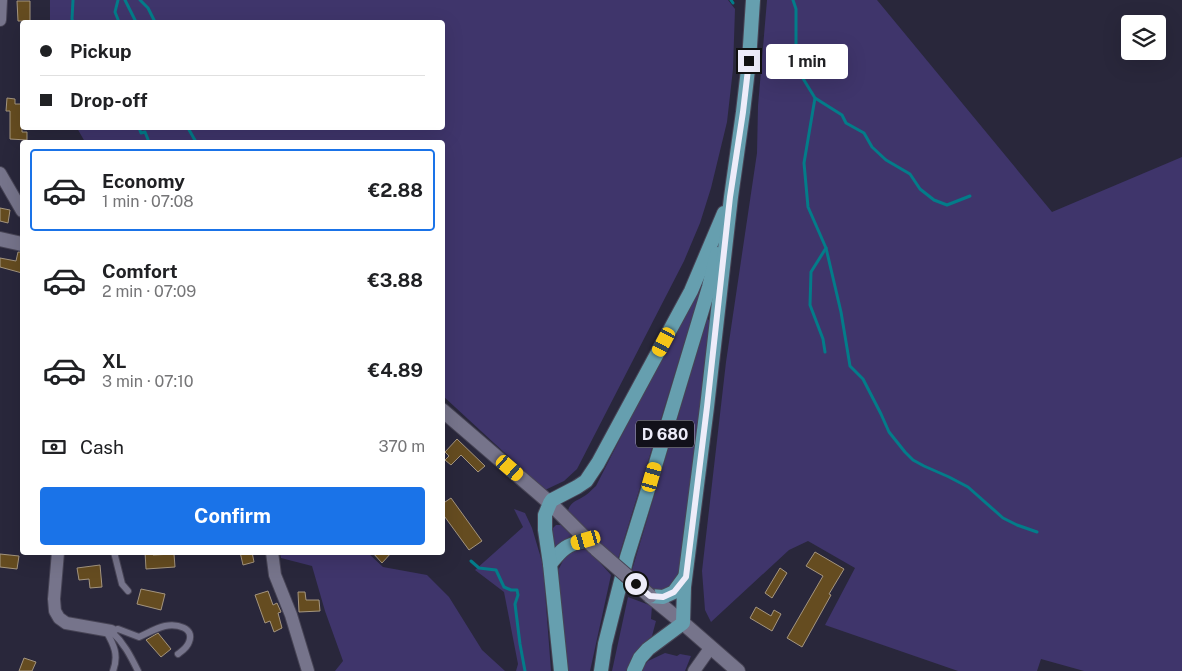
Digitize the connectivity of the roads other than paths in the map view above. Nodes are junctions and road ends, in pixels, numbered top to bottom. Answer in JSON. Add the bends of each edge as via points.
{"nodes":[{"id":1,"x":0,"y":0,"type":"edge"},
{"id":2,"x":753,"y":0,"type":"edge"},
{"id":3,"x":0,"y":20,"type":"edge"},
{"id":4,"x":0,"y":173,"type":"edge"},
{"id":5,"x":730,"y":197,"type":"junction"},
{"id":6,"x":20,"y":208,"type":"edge"},
{"id":7,"x":0,"y":240,"type":"edge"},
{"id":8,"x":20,"y":244,"type":"edge"},
{"id":9,"x":445,"y":413,"type":"edge"},
{"id":10,"x":550,"y":503,"type":"junction"},
{"id":11,"x":591,"y":544,"type":"junction"},
{"id":12,"x":58,"y":555,"type":"edge"},
{"id":13,"x":115,"y":555,"type":"edge"},
{"id":14,"x":272,"y":555,"type":"edge"},
{"id":15,"x":550,"y":564,"type":"junction"},
{"id":16,"x":686,"y":577,"type":"junction"},
{"id":17,"x":128,"y":591,"type":"dead end"},
{"id":18,"x":650,"y":596,"type":"junction"},
{"id":19,"x":683,"y":623,"type":"junction"},
{"id":20,"x":109,"y":631,"type":"junction"},
{"id":21,"x":711,"y":647,"type":"junction"},
{"id":22,"x":178,"y":654,"type":"dead end"},
{"id":23,"x":113,"y":671,"type":"edge"},
{"id":24,"x":138,"y":671,"type":"edge"},
{"id":25,"x":308,"y":671,"type":"edge"},
{"id":26,"x":561,"y":671,"type":"edge"},
{"id":27,"x":600,"y":671,"type":"edge"},
{"id":28,"x":634,"y":671,"type":"edge"},
{"id":29,"x":694,"y":671,"type":"edge"},
{"id":30,"x":738,"y":671,"type":"edge"}],
"edges":[{"from":1,"to":3,"type":"street"},
{"from":2,"to":5,"type":"main road","number":"D 680","via":[[749,61]]},
{"from":4,"to":6,"type":"street"},
{"from":5,"to":10,"type":"main road","via":[[692,291],[598,463],[578,488]]},
{"from":5,"to":16,"type":"main road"},
{"from":5,"to":27,"type":"main road","number":"D 680","via":[[709,287],[627,557]]},
{"from":7,"to":8,"type":"main road"},
{"from":9,"to":10,"type":"main road"},
{"from":10,"to":11,"type":"main road"},
{"from":10,"to":15,"type":"main road","via":[[545,515]]},
{"from":11,"to":15,"type":"main road","via":[[574,543],[563,549]]},
{"from":11,"to":18,"type":"main road","bridge":true},
{"from":12,"to":20,"type":"street","via":[[54,599],[59,618],[66,623]]},
{"from":13,"to":17,"type":"lane","via":[[122,584]]},
{"from":14,"to":25,"type":"street","via":[[275,575]]},
{"from":15,"to":26,"type":"main road"},
{"from":16,"to":18,"type":"main road","via":[[674,592],[663,597]]},
{"from":16,"to":19,"type":"main road"},
{"from":18,"to":19,"type":"main road"},
{"from":19,"to":21,"type":"main road"},
{"from":19,"to":28,"type":"main road","via":[[648,649]]},
{"from":20,"to":22,"type":"lane","via":[[118,629],[139,637],[156,628],[183,627],[188,631],[190,641]]},
{"from":20,"to":23,"type":"lane","via":[[116,664]]},
{"from":20,"to":24,"type":"lane","via":[[121,640]]},
{"from":21,"to":29,"type":"street"},
{"from":21,"to":30,"type":"main road"}]}
